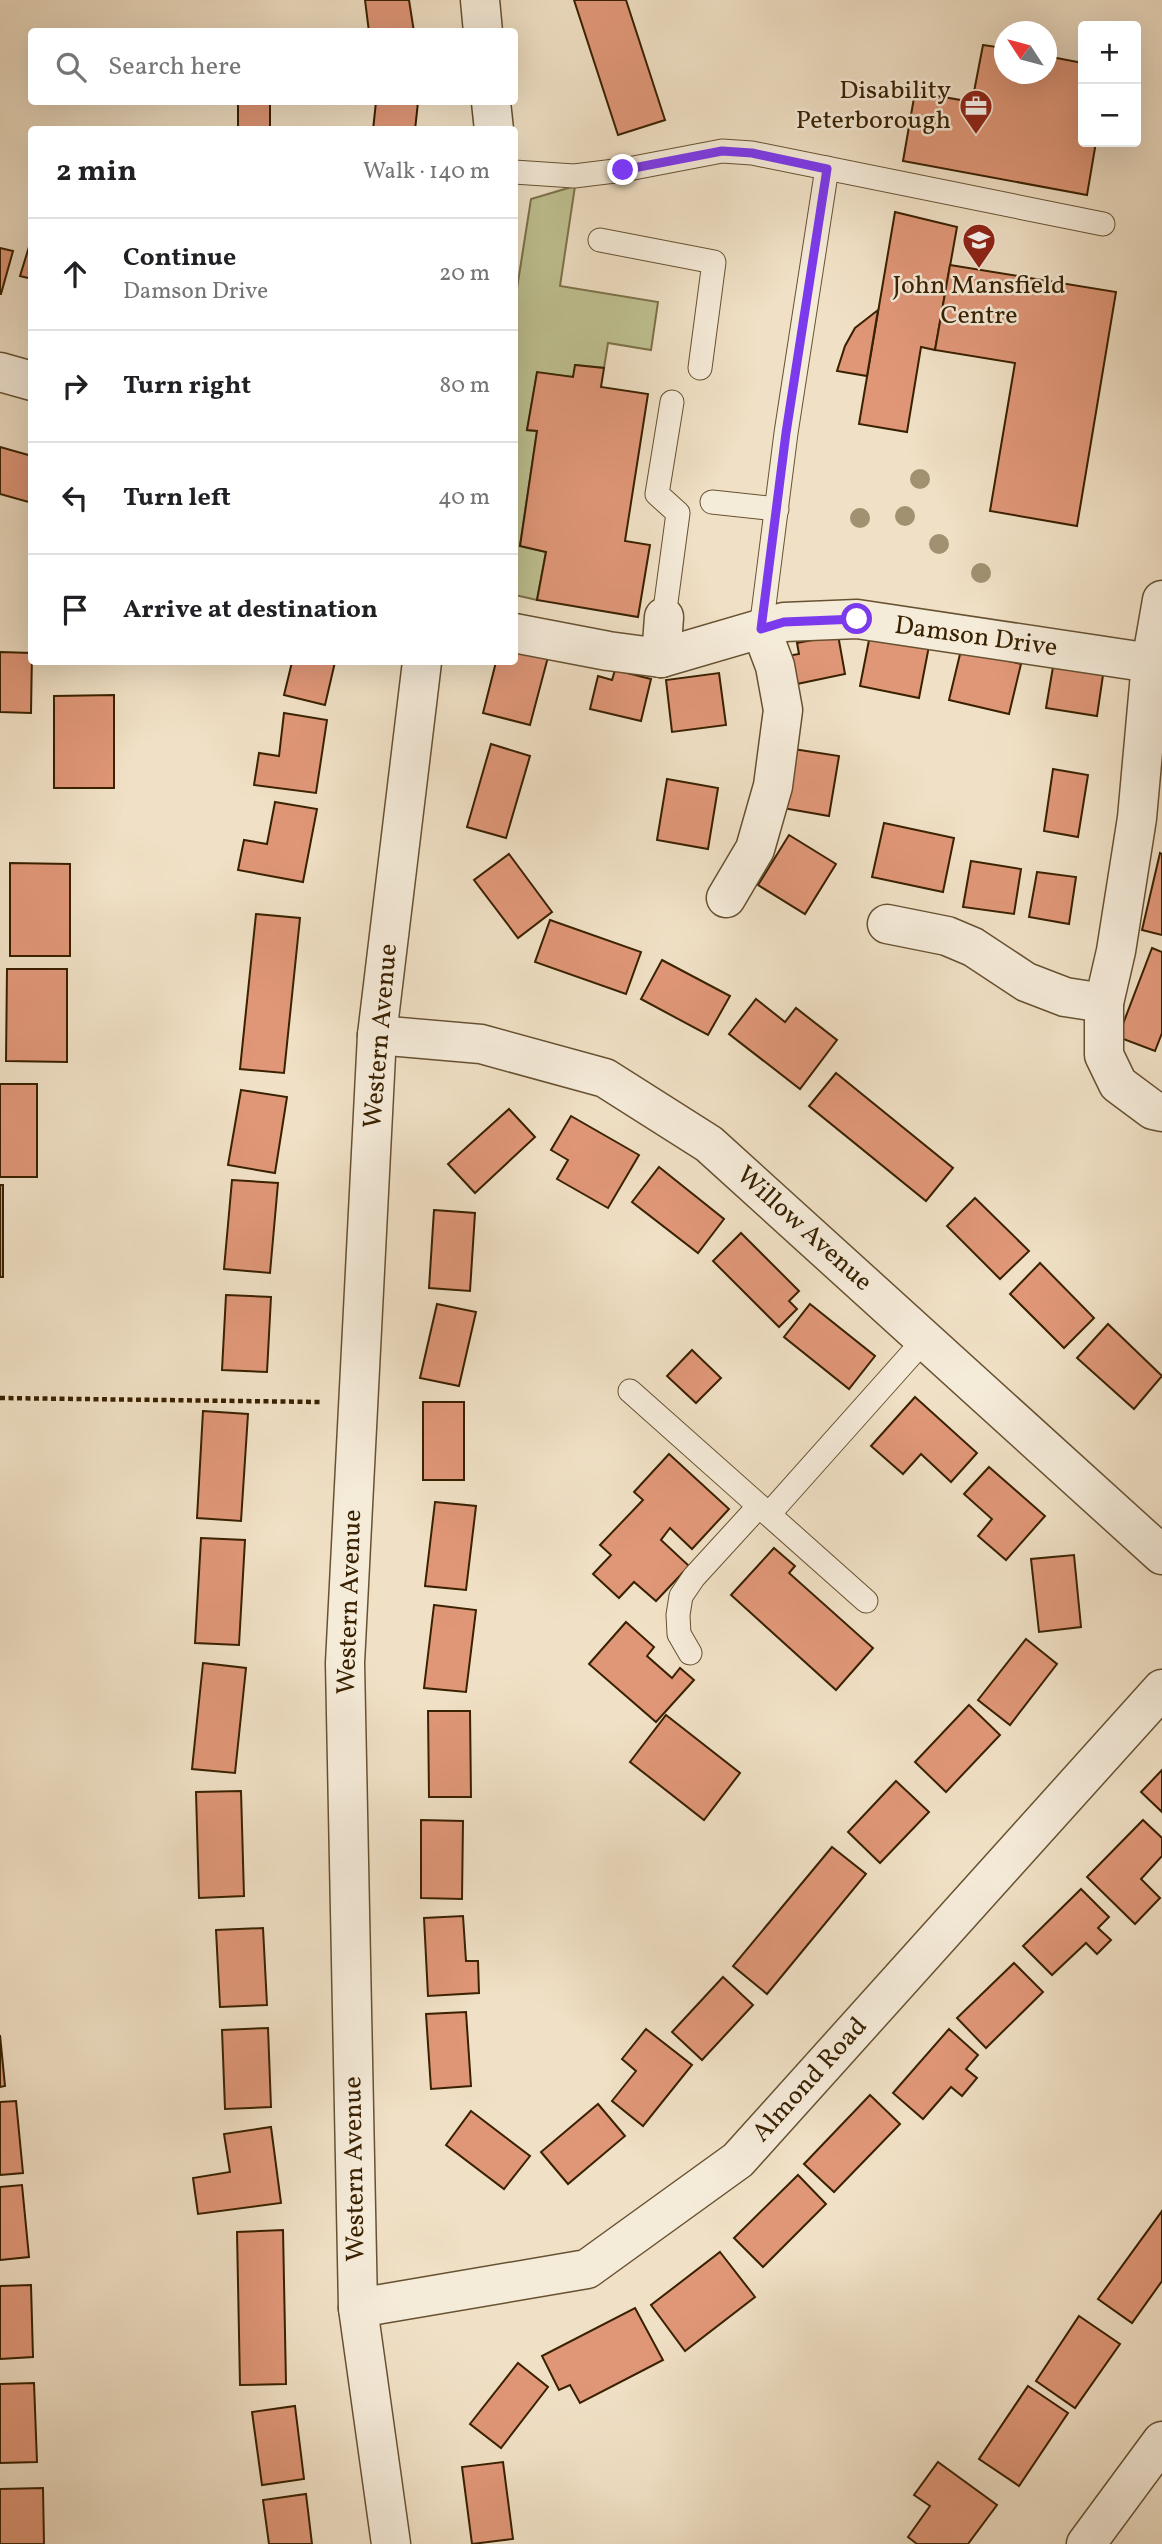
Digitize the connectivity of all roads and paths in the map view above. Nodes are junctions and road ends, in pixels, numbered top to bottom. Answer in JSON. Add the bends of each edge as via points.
{"nodes":[{"id":1,"x":480,"y":0,"type":"edge"},
{"id":2,"x":483,"y":28,"type":"edge"},
{"id":3,"x":491,"y":105,"type":"edge"},
{"id":4,"x":494,"y":126,"type":"edge"},
{"id":5,"x":827,"y":169,"type":"junction"},
{"id":6,"x":518,"y":172,"type":"edge"},
{"id":7,"x":1103,"y":224,"type":"dead end"},
{"id":8,"x":600,"y":240,"type":"dead end"},
{"id":9,"x":700,"y":368,"type":"dead end"},
{"id":10,"x":0,"y":373,"type":"edge"},
{"id":11,"x":28,"y":380,"type":"edge"},
{"id":12,"x":672,"y":402,"type":"dead end"},
{"id":13,"x":712,"y":502,"type":"dead end"},
{"id":14,"x":777,"y":509,"type":"junction"},
{"id":15,"x":1162,"y":600,"type":"edge"},
{"id":16,"x":664,"y":618,"type":"joint"},
{"id":17,"x":761,"y":629,"type":"junction"},
{"id":18,"x":518,"y":634,"type":"edge"},
{"id":19,"x":660,"y":658,"type":"junction"},
{"id":20,"x":1151,"y":663,"type":"junction"},
{"id":21,"x":422,"y":665,"type":"edge"},
{"id":22,"x":1149,"y":821,"type":"edge"},
{"id":23,"x":726,"y":898,"type":"dead end"},
{"id":24,"x":887,"y":924,"type":"dead end"},
{"id":25,"x":1104,"y":1003,"type":"junction"},
{"id":26,"x":377,"y":1035,"type":"junction"},
{"id":27,"x":1162,"y":1112,"type":"edge"},
{"id":28,"x":925,"y":1339,"type":"junction"},
{"id":29,"x":630,"y":1391,"type":"dead end"},
{"id":30,"x":0,"y":1398,"type":"edge"},
{"id":31,"x":358,"y":1402,"type":"junction"},
{"id":32,"x":764,"y":1510,"type":"junction"},
{"id":33,"x":1162,"y":1555,"type":"edge"},
{"id":34,"x":866,"y":1601,"type":"dead end"},
{"id":35,"x":691,"y":1653,"type":"dead end"},
{"id":36,"x":1162,"y":1689,"type":"edge"},
{"id":37,"x":358,"y":2308,"type":"junction"},
{"id":38,"x":1162,"y":2441,"type":"edge"},
{"id":39,"x":391,"y":2544,"type":"edge"},
{"id":40,"x":1086,"y":2544,"type":"edge"}],
"edges":[{"from":1,"to":2,"type":"street"},
{"from":3,"to":4,"type":"street"},
{"from":5,"to":6,"type":"lane","via":[[722,151],[574,176]]},
{"from":5,"to":7,"type":"lane"},
{"from":5,"to":14,"type":"lane"},
{"from":8,"to":9,"type":"lane","via":[[713,262]]},
{"from":10,"to":11,"type":"street"},
{"from":12,"to":16,"type":"lane","via":[[657,494],[678,513]]},
{"from":13,"to":14,"type":"lane"},
{"from":14,"to":17,"type":"lane"},
{"from":15,"to":20,"type":"street"},
{"from":16,"to":19,"type":"street"},
{"from":17,"to":19,"type":"street","name":"Damson Drive"},
{"from":17,"to":20,"type":"street","name":"Damson Drive","via":[[784,622],[857,619]]},
{"from":17,"to":23,"type":"street","via":[[775,666],[783,710],[773,786],[755,849]]},
{"from":18,"to":19,"type":"street","name":"Damson Drive"},
{"from":20,"to":22,"type":"street"},
{"from":21,"to":26,"type":"street","name":"Western Avenue"},
{"from":22,"to":25,"type":"street"},
{"from":24,"to":25,"type":"street","via":[[947,936],[973,947],[1026,982]]},
{"from":25,"to":27,"type":"street","via":[[1104,1055],[1118,1084]]},
{"from":26,"to":28,"type":"street","name":"Willow Avenue","via":[[481,1044],[604,1078],[709,1144]]},
{"from":26,"to":31,"type":"street","name":"Western Avenue"},
{"from":28,"to":32,"type":"lane"},
{"from":28,"to":33,"type":"street","name":"Willow Avenue"},
{"from":29,"to":32,"type":"lane"},
{"from":30,"to":31,"type":"path"},
{"from":31,"to":37,"type":"street","name":"Western Avenue","via":[[345,1663]]},
{"from":32,"to":34,"type":"lane"},
{"from":32,"to":35,"type":"lane","via":[[694,1577],[681,1596],[679,1634]]},
{"from":36,"to":37,"type":"street","name":"Almond Road","via":[[738,2160],[587,2269]]},
{"from":37,"to":39,"type":"street","name":"Western Avenue"},
{"from":38,"to":40,"type":"street"}]}
